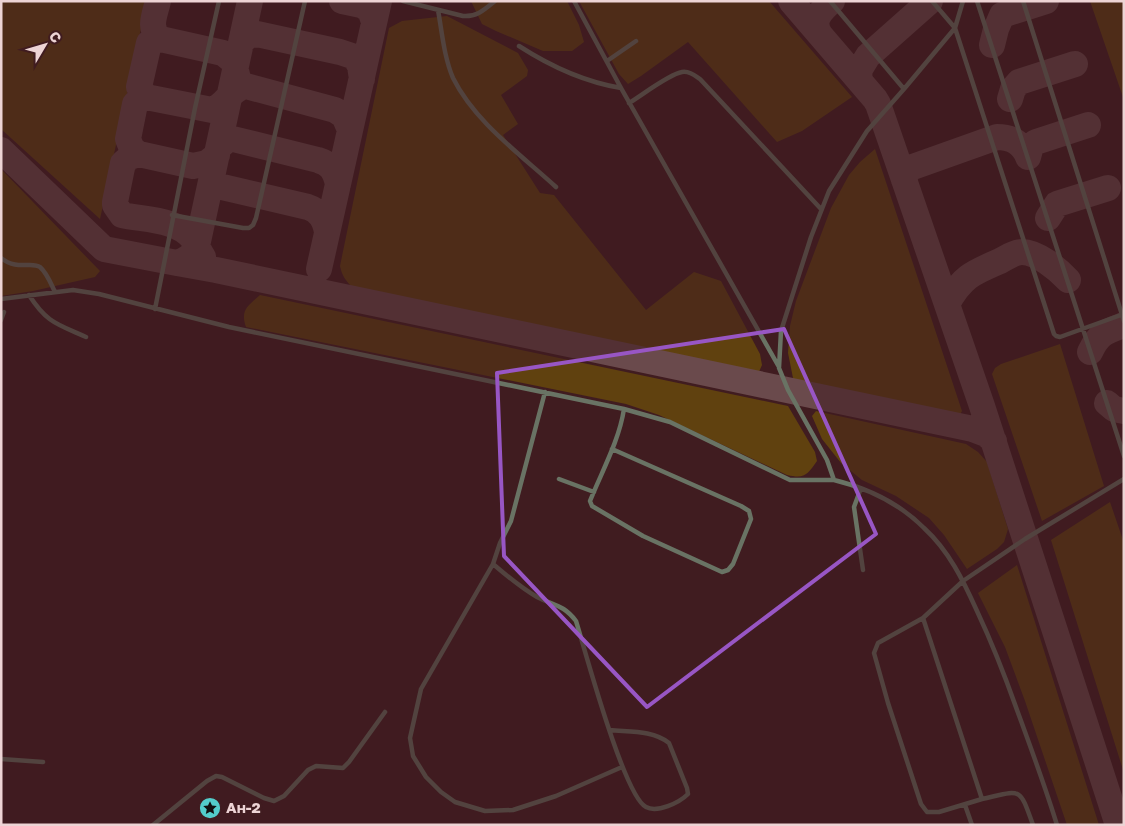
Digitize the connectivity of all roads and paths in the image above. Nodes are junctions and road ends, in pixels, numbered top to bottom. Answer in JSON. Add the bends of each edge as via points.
{"nodes":[{"id":1,"x":219,"y":1,"type":"edge"},
{"id":2,"x":305,"y":1,"type":"edge"},
{"id":3,"x":403,"y":1,"type":"edge"},
{"id":4,"x":495,"y":1,"type":"edge"},
{"id":5,"x":574,"y":1,"type":"edge"},
{"id":6,"x":830,"y":1,"type":"edge"},
{"id":7,"x":932,"y":1,"type":"edge"},
{"id":8,"x":963,"y":1,"type":"edge"},
{"id":9,"x":977,"y":1,"type":"edge"},
{"id":10,"x":1023,"y":1,"type":"edge"},
{"id":11,"x":438,"y":10,"type":"junction"},
{"id":12,"x":955,"y":28,"type":"junction"},
{"id":13,"x":636,"y":41,"type":"dead end"},
{"id":14,"x":520,"y":46,"type":"dead end"},
{"id":15,"x":606,"y":61,"type":"junction"},
{"id":16,"x":621,"y":88,"type":"junction"},
{"id":17,"x":904,"y":89,"type":"junction"},
{"id":18,"x":629,"y":103,"type":"junction"},
{"id":19,"x":556,"y":187,"type":"dead end"},
{"id":20,"x":822,"y":209,"type":"junction"},
{"id":21,"x":172,"y":215,"type":"junction"},
{"id":22,"x":1,"y":258,"type":"edge"},
{"id":23,"x":55,"y":292,"type":"junction"},
{"id":24,"x":29,"y":296,"type":"junction"},
{"id":25,"x":1,"y":299,"type":"edge"},
{"id":26,"x":155,"y":309,"type":"junction"},
{"id":27,"x":4,"y":312,"type":"dead end"},
{"id":28,"x":1122,"y":315,"type":"junction"},
{"id":29,"x":1,"y":320,"type":"edge"},
{"id":30,"x":1124,"y":321,"type":"edge"},
{"id":31,"x":1083,"y":328,"type":"junction"},
{"id":32,"x":86,"y":337,"type":"dead end"},
{"id":33,"x":779,"y":368,"type":"junction"},
{"id":34,"x":545,"y":392,"type":"junction"},
{"id":35,"x":624,"y":409,"type":"junction"},
{"id":36,"x":612,"y":449,"type":"junction"},
{"id":37,"x":1124,"y":456,"type":"edge"},
{"id":38,"x":559,"y":479,"type":"dead end"},
{"id":39,"x":1124,"y":479,"type":"edge"},
{"id":40,"x":834,"y":480,"type":"junction"},
{"id":41,"x":861,"y":488,"type":"junction"},
{"id":42,"x":594,"y":492,"type":"junction"},
{"id":43,"x":493,"y":564,"type":"junction"},
{"id":44,"x":863,"y":570,"type":"dead end"},
{"id":45,"x":963,"y":581,"type":"junction"},
{"id":46,"x":923,"y":618,"type":"junction"},
{"id":47,"x":385,"y":712,"type":"dead end"},
{"id":48,"x":610,"y":730,"type":"junction"},
{"id":49,"x":1,"y":760,"type":"edge"},
{"id":50,"x":43,"y":762,"type":"dead end"},
{"id":51,"x":622,"y":768,"type":"junction"},
{"id":52,"x":982,"y":799,"type":"junction"},
{"id":53,"x":965,"y":805,"type":"junction"},
{"id":54,"x":152,"y":825,"type":"edge"},
{"id":55,"x":972,"y":825,"type":"edge"},
{"id":56,"x":1033,"y":825,"type":"edge"},
{"id":57,"x":1057,"y":825,"type":"edge"}],
"edges":[{"from":1,"to":21,"type":"lane"},
{"from":2,"to":21,"type":"lane","via":[[253,225],[243,228]]},
{"from":3,"to":11,"type":"lane"},
{"from":4,"to":11,"type":"lane","via":[[472,16]]},
{"from":5,"to":15,"type":"lane"},
{"from":6,"to":17,"type":"lane"},
{"from":7,"to":12,"type":"lane"},
{"from":8,"to":12,"type":"lane"},
{"from":9,"to":31,"type":"lane"},
{"from":10,"to":28,"type":"lane"},
{"from":11,"to":19,"type":"lane","via":[[453,77],[467,101]]},
{"from":12,"to":17,"type":"lane"},
{"from":12,"to":31,"type":"lane","via":[[1054,334],[1060,336]]},
{"from":13,"to":15,"type":"lane"},
{"from":14,"to":16,"type":"lane","via":[[554,66],[603,85]]},
{"from":15,"to":16,"type":"lane"},
{"from":16,"to":18,"type":"lane"},
{"from":17,"to":20,"type":"lane","via":[[868,131],[828,191]]},
{"from":18,"to":20,"type":"lane","via":[[673,76],[691,73]]},
{"from":18,"to":33,"type":"lane"},
{"from":20,"to":33,"type":"lane","via":[[781,331]]},
{"from":21,"to":26,"type":"lane"},
{"from":22,"to":23,"type":"lane","via":[[16,266],[37,265]]},
{"from":23,"to":24,"type":"lane"},
{"from":23,"to":26,"type":"lane","via":[[73,290],[99,294]]},
{"from":24,"to":25,"type":"lane"},
{"from":24,"to":32,"type":"lane","via":[[50,321]]},
{"from":26,"to":34,"type":"lane"},
{"from":27,"to":29,"type":"lane"},
{"from":28,"to":30,"type":"lane"},
{"from":28,"to":31,"type":"lane"},
{"from":31,"to":37,"type":"lane"},
{"from":33,"to":40,"type":"lane","via":[[827,460]]},
{"from":34,"to":35,"type":"lane"},
{"from":34,"to":43,"type":"lane","via":[[511,521]]},
{"from":35,"to":36,"type":"lane"},
{"from":35,"to":40,"type":"lane","via":[[670,422],[790,480]]},
{"from":36,"to":42,"type":"lane"},
{"from":36,"to":42,"type":"lane","via":[[749,511],[751,519],[733,564],[722,572],[643,536],[592,506],[590,501]]},
{"from":38,"to":42,"type":"lane"},
{"from":39,"to":45,"type":"lane"},
{"from":40,"to":41,"type":"lane"},
{"from":41,"to":44,"type":"lane","via":[[854,507]]},
{"from":41,"to":45,"type":"lane","via":[[905,511],[925,528],[950,558]]},
{"from":43,"to":48,"type":"lane","via":[[538,597],[567,610],[576,621]]},
{"from":43,"to":51,"type":"lane","via":[[422,689],[410,738],[413,756],[426,777],[455,802],[485,811],[513,810]]},
{"from":45,"to":46,"type":"lane"},
{"from":45,"to":57,"type":"lane","via":[[996,652]]},
{"from":46,"to":52,"type":"lane"},
{"from":46,"to":53,"type":"lane","via":[[878,643],[874,653],[921,804],[927,812]]},
{"from":47,"to":54,"type":"lane","via":[[343,768],[316,766],[308,770],[284,796],[274,801],[216,776]]},
{"from":48,"to":51,"type":"lane"},
{"from":48,"to":51,"type":"lane","via":[[653,734],[669,743],[688,794],[682,800],[663,807],[646,807]]},
{"from":49,"to":50,"type":"lane"},
{"from":52,"to":53,"type":"lane"},
{"from":52,"to":56,"type":"lane","via":[[1013,792],[1019,794]]},
{"from":53,"to":55,"type":"lane"}]}
